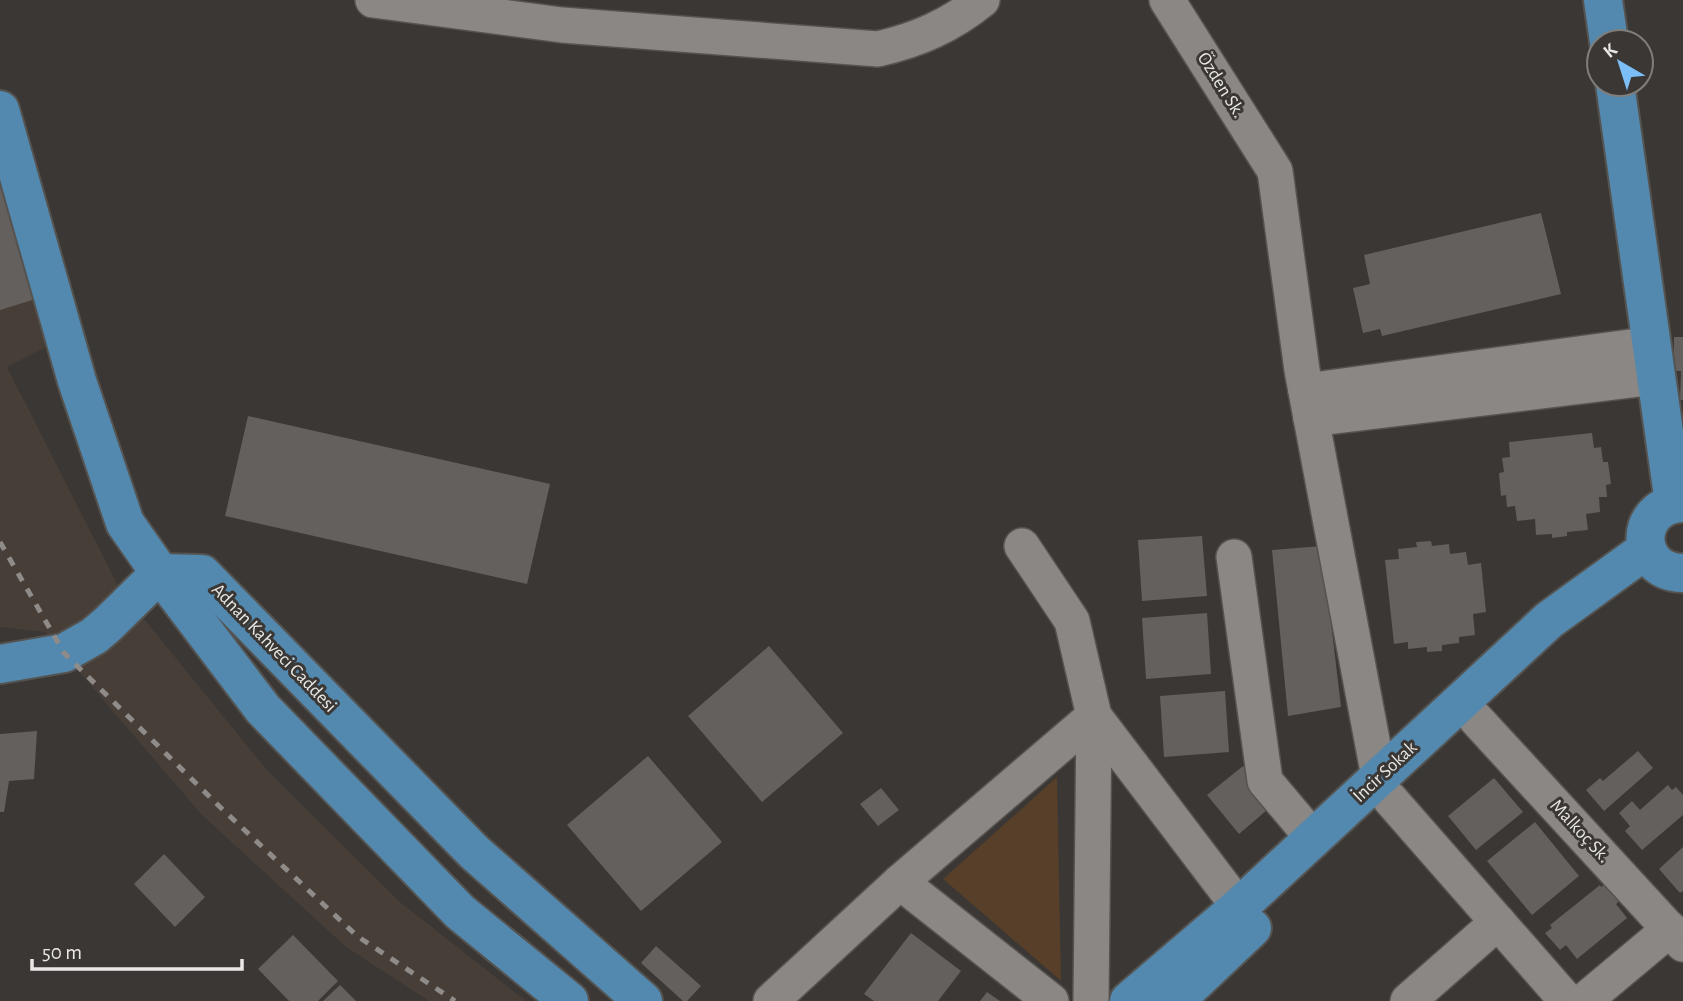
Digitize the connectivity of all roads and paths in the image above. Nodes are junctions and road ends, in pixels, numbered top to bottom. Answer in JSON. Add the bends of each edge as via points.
{"nodes":[{"id":1,"x":373,"y":0,"type":"edge"},
{"id":2,"x":982,"y":0,"type":"edge"},
{"id":3,"x":1167,"y":0,"type":"edge"},
{"id":4,"x":1604,"y":0,"type":"edge"},
{"id":5,"x":1607,"y":28,"type":"edge"},
{"id":6,"x":1617,"y":98,"type":"edge"},
{"id":7,"x":0,"y":110,"type":"edge"},
{"id":8,"x":1654,"y":360,"type":"junction"},
{"id":9,"x":1308,"y":405,"type":"junction"},
{"id":10,"x":1678,"y":503,"type":"edge"},
{"id":11,"x":1022,"y":545,"type":"dead end"},
{"id":12,"x":1234,"y":557,"type":"dead end"},
{"id":13,"x":1661,"y":561,"type":"edge"},
{"id":14,"x":160,"y":573,"type":"junction"},
{"id":15,"x":10,"y":659,"type":"edge"},
{"id":16,"x":1094,"y":716,"type":"junction"},
{"id":17,"x":1476,"y":719,"type":"junction"},
{"id":18,"x":1384,"y":788,"type":"junction"},
{"id":19,"x":1313,"y":838,"type":"junction"},
{"id":20,"x":900,"y":882,"type":"junction"},
{"id":21,"x":1239,"y":907,"type":"junction"},
{"id":22,"x":1498,"y":922,"type":"junction"},
{"id":23,"x":1676,"y":937,"type":"edge"},
{"id":24,"x":569,"y":1001,"type":"edge"},
{"id":25,"x":643,"y":1001,"type":"edge"},
{"id":26,"x":771,"y":1001,"type":"edge"},
{"id":27,"x":1051,"y":1001,"type":"edge"},
{"id":28,"x":1091,"y":1001,"type":"edge"},
{"id":29,"x":1129,"y":1001,"type":"edge"},
{"id":30,"x":1175,"y":1001,"type":"edge"},
{"id":31,"x":1408,"y":1001,"type":"edge"},
{"id":32,"x":1567,"y":1001,"type":"edge"},
{"id":33,"x":1584,"y":1001,"type":"edge"}],
"edges":[{"from":1,"to":2,"type":"street","via":[[562,25],[878,49],[928,34]]},
{"from":3,"to":9,"type":"street","name":"Özden Sk.","via":[[1275,171]]},
{"from":4,"to":5,"type":"main road"},
{"from":6,"to":8,"type":"main road"},
{"from":7,"to":14,"type":"main road","via":[[77,381],[125,523]]},
{"from":8,"to":9,"type":"street"},
{"from":8,"to":10,"type":"main road"},
{"from":9,"to":18,"type":"street"},
{"from":10,"to":13,"type":"main road","via":[[1663,508],[1647,526],[1645,537]]},
{"from":11,"to":16,"type":"street","via":[[1072,621]]},
{"from":12,"to":19,"type":"street","via":[[1265,781]]},
{"from":13,"to":17,"type":"main road","name":"İncir Sokak","via":[[1574,622]]},
{"from":13,"to":18,"type":"main road","name":"İncir Sokak","via":[[1549,620]]},
{"from":14,"to":15,"type":"main road","via":[[94,636],[64,653]]},
{"from":14,"to":24,"type":"main road","via":[[263,709],[460,912]]},
{"from":14,"to":25,"type":"main road","name":"Adnan Kahveci Caddesi","via":[[202,574],[474,852]]},
{"from":16,"to":20,"type":"street"},
{"from":16,"to":21,"type":"street"},
{"from":16,"to":28,"type":"street"},
{"from":17,"to":18,"type":"main road","name":"İncir Sokak"},
{"from":17,"to":23,"type":"street","name":"Malkoç Sk."},
{"from":18,"to":19,"type":"main road","name":"İncir Sokak"},
{"from":18,"to":22,"type":"street"},
{"from":18,"to":30,"type":"main road","name":"İncir Sokak"},
{"from":19,"to":21,"type":"main road","name":"İncir Sokak"},
{"from":20,"to":26,"type":"street"},
{"from":20,"to":27,"type":"street"},
{"from":21,"to":29,"type":"main road","name":"İncir Sokak"},
{"from":22,"to":31,"type":"street"},
{"from":22,"to":32,"type":"street"},
{"from":23,"to":33,"type":"street"}]}
